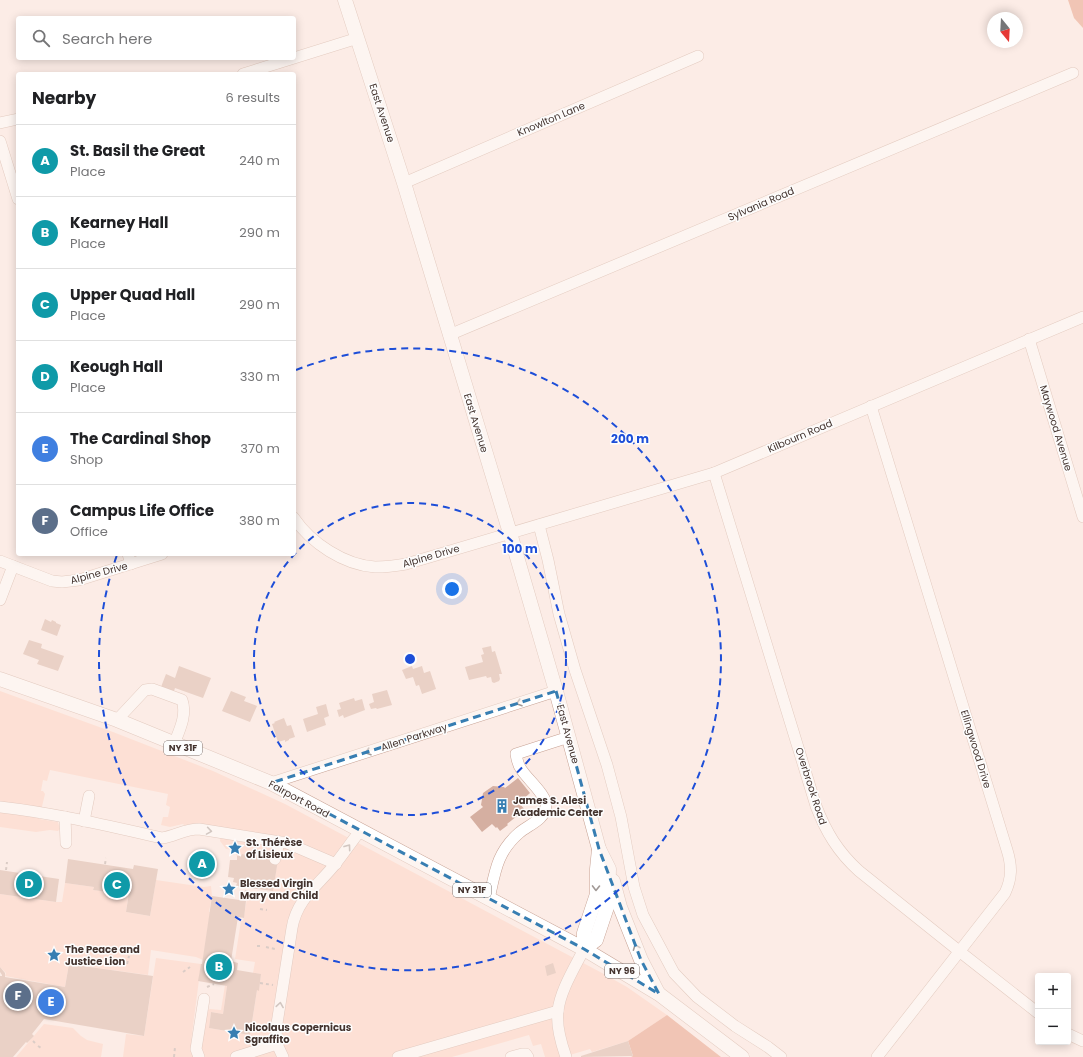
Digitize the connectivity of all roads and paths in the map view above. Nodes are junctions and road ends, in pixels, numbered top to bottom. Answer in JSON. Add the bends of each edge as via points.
{"nodes":[{"id":1,"x":345,"y":0,"type":"edge"},
{"id":2,"x":358,"y":38,"type":"junction"},
{"id":3,"x":698,"y":56,"type":"dead end"},
{"id":4,"x":296,"y":57,"type":"edge"},
{"id":5,"x":288,"y":60,"type":"edge"},
{"id":6,"x":249,"y":72,"type":"edge"},
{"id":7,"x":1073,"y":72,"type":"dead end"},
{"id":8,"x":16,"y":119,"type":"edge"},
{"id":9,"x":0,"y":123,"type":"edge"},
{"id":10,"x":0,"y":141,"type":"edge"},
{"id":11,"x":404,"y":183,"type":"junction"},
{"id":12,"x":16,"y":193,"type":"edge"},
{"id":13,"x":1083,"y":317,"type":"edge"},
{"id":14,"x":449,"y":335,"type":"junction"},
{"id":15,"x":1029,"y":339,"type":"junction"},
{"id":16,"x":871,"y":406,"type":"junction"},
{"id":17,"x":714,"y":473,"type":"junction"},
{"id":18,"x":1083,"y":517,"type":"edge"},
{"id":19,"x":296,"y":522,"type":"edge"},
{"id":20,"x":539,"y":525,"type":"junction"},
{"id":21,"x":510,"y":533,"type":"junction"},
{"id":22,"x":149,"y":556,"type":"edge"},
{"id":23,"x":129,"y":559,"type":"edge"},
{"id":24,"x":0,"y":561,"type":"edge"},
{"id":25,"x":13,"y":566,"type":"junction"},
{"id":26,"x":0,"y":600,"type":"edge"},
{"id":27,"x":0,"y":679,"type":"edge"},
{"id":28,"x":556,"y":691,"type":"junction"},
{"id":29,"x":117,"y":720,"type":"junction"},
{"id":30,"x":569,"y":737,"type":"junction"},
{"id":31,"x":174,"y":744,"type":"junction"},
{"id":32,"x":272,"y":784,"type":"junction"},
{"id":33,"x":89,"y":796,"type":"dead end"},
{"id":34,"x":0,"y":806,"type":"edge"},
{"id":35,"x":65,"y":817,"type":"junction"},
{"id":36,"x":84,"y":821,"type":"junction"},
{"id":37,"x":360,"y":831,"type":"junction"},
{"id":38,"x":279,"y":842,"type":"junction"},
{"id":39,"x":66,"y":843,"type":"dead end"},
{"id":40,"x":599,"y":849,"type":"junction"},
{"id":41,"x":106,"y":858,"type":"dead end"},
{"id":42,"x":275,"y":859,"type":"dead end"},
{"id":43,"x":7,"y":862,"type":"dead end"},
{"id":44,"x":105,"y":864,"type":"dead end"},
{"id":45,"x":336,"y":864,"type":"junction"},
{"id":46,"x":609,"y":869,"type":"junction"},
{"id":47,"x":6,"y":870,"type":"dead end"},
{"id":48,"x":189,"y":879,"type":"dead end"},
{"id":49,"x":194,"y":880,"type":"dead end"},
{"id":50,"x":245,"y":891,"type":"dead end"},
{"id":51,"x":249,"y":892,"type":"dead end"},
{"id":52,"x":489,"y":899,"type":"junction"},
{"id":53,"x":260,"y":909,"type":"dead end"},
{"id":54,"x":267,"y":910,"type":"dead end"},
{"id":55,"x":266,"y":947,"type":"dead end"},
{"id":56,"x":275,"y":948,"type":"dead end"},
{"id":57,"x":584,"y":949,"type":"junction"},
{"id":58,"x":959,"y":951,"type":"junction"},
{"id":59,"x":129,"y":956,"type":"dead end"},
{"id":60,"x":127,"y":964,"type":"dead end"},
{"id":61,"x":190,"y":967,"type":"dead end"},
{"id":62,"x":183,"y":972,"type":"dead end"},
{"id":63,"x":260,"y":983,"type":"dead end"},
{"id":64,"x":214,"y":984,"type":"dead end"},
{"id":65,"x":273,"y":985,"type":"dead end"},
{"id":66,"x":207,"y":987,"type":"dead end"},
{"id":67,"x":659,"y":994,"type":"junction"},
{"id":68,"x":204,"y":999,"type":"dead end"},
{"id":69,"x":558,"y":1011,"type":"junction"},
{"id":70,"x":1035,"y":1011,"type":"edge"},
{"id":71,"x":1071,"y":1035,"type":"edge"},
{"id":72,"x":33,"y":1041,"type":"dead end"},
{"id":73,"x":1083,"y":1041,"type":"edge"},
{"id":74,"x":35,"y":1043,"type":"dead end"},
{"id":75,"x":277,"y":1044,"type":"junction"},
{"id":76,"x":175,"y":1047,"type":"dead end"},
{"id":77,"x":174,"y":1057,"type":"edge"},
{"id":78,"x":199,"y":1057,"type":"edge"},
{"id":79,"x":236,"y":1057,"type":"edge"},
{"id":80,"x":283,"y":1057,"type":"edge"},
{"id":81,"x":398,"y":1057,"type":"edge"},
{"id":82,"x":511,"y":1057,"type":"edge"},
{"id":83,"x":528,"y":1057,"type":"edge"},
{"id":84,"x":566,"y":1057,"type":"edge"},
{"id":85,"x":742,"y":1057,"type":"edge"},
{"id":86,"x":781,"y":1057,"type":"edge"},
{"id":87,"x":877,"y":1057,"type":"edge"}],
"edges":[{"from":1,"to":2,"type":"main road","name":"East Avenue","number":"NY 96"},
{"from":2,"to":4,"type":"street"},
{"from":2,"to":11,"type":"main road","name":"East Avenue","number":"NY 96"},
{"from":3,"to":11,"type":"street","name":"Knowlton Lane"},
{"from":5,"to":6,"type":"street"},
{"from":7,"to":14,"type":"street","name":"Sylvania Road"},
{"from":8,"to":9,"type":"street"},
{"from":10,"to":12,"type":"street"},
{"from":11,"to":14,"type":"main road","name":"East Avenue","number":"NY 96"},
{"from":13,"to":15,"type":"street","name":"Kilbourn Road"},
{"from":14,"to":21,"type":"main road","name":"East Avenue","number":"NY 96"},
{"from":15,"to":16,"type":"street","name":"Kilbourn Road"},
{"from":15,"to":18,"type":"street","name":"Maywood Avenue"},
{"from":16,"to":17,"type":"street","name":"Kilbourn Road"},
{"from":16,"to":58,"type":"street","name":"Ellingwood Drive","via":[[1012,874],[1006,893]]},
{"from":17,"to":20,"type":"street","name":"Kilbourn Road"},
{"from":17,"to":58,"type":"street","name":"Overbrook Road","via":[[816,806],[827,833],[848,862]]},
{"from":19,"to":21,"type":"street","name":"Alpine Drive","via":[[330,552],[373,567],[406,564]]},
{"from":20,"to":21,"type":"street","name":"Kilbourn Road"},
{"from":20,"to":86,"type":"street","via":[[558,614],[607,765],[621,817],[634,887],[643,915],[674,973],[697,997]]},
{"from":21,"to":28,"type":"main road","name":"East Avenue","number":"NY 96"},
{"from":22,"to":23,"type":"street","name":"Alpine Drive"},
{"from":23,"to":25,"type":"street","name":"Alpine Drive","via":[[79,580],[62,582],[52,581]]},
{"from":24,"to":25,"type":"street","name":"Alpine Drive"},
{"from":25,"to":26,"type":"street"},
{"from":27,"to":29,"type":"main road","name":"Fairport Road","number":"NY 31F"},
{"from":28,"to":30,"type":"main road","name":"East Avenue","number":"NY 96"},
{"from":28,"to":32,"type":"street","name":"Allen Parkway","one_way":true},
{"from":29,"to":31,"type":"main road","name":"Fairport Road","number":"NY 31F"},
{"from":29,"to":31,"type":"street","via":[[145,690],[152,689],[182,700],[185,708],[184,718]]},
{"from":30,"to":40,"type":"main road","name":"East Avenue","number":"NY 96"},
{"from":30,"to":52,"type":"street","via":[[516,754],[520,768],[544,798],[546,806],[538,820],[508,843],[497,861]]},
{"from":31,"to":32,"type":"main road","name":"Fairport Road","number":"NY 31F"},
{"from":32,"to":37,"type":"main road","name":"Fairport Road","number":"NY 31F"},
{"from":33,"to":36,"type":"street"},
{"from":34,"to":35,"type":"street"},
{"from":35,"to":36,"type":"street"},
{"from":35,"to":39,"type":"street"},
{"from":36,"to":38,"type":"street","one_way":true,"via":[[162,838],[198,829]]},
{"from":45,"to":37,"type":"street","one_way":true},
{"from":37,"to":52,"type":"main road","name":"Fairport Road","number":"NY 31F"},
{"from":38,"to":42,"type":"street"},
{"from":38,"to":45,"type":"street","via":[[298,847]]},
{"from":40,"to":46,"type":"main road","name":"East Avenue","number":"NY 96"},
{"from":40,"to":57,"type":"main road","name":"East Avenue","number":"NY 96","one_way":true,"via":[[596,869],[597,894],[584,933]]},
{"from":41,"to":44,"type":"path"},
{"from":43,"to":47,"type":"path"},
{"from":75,"to":45,"type":"street","one_way":true,"via":[[276,1030],[296,913],[300,903]]},
{"from":46,"to":57,"type":"main road","name":"East Avenue","number":"NY 96","via":[[608,904],[596,940]]},
{"from":67,"to":46,"type":"main road","number":"NY 96","one_way":true,"via":[[641,960],[620,907]]},
{"from":48,"to":49,"type":"path"},
{"from":50,"to":51,"type":"path"},
{"from":52,"to":57,"type":"main road","name":"Fairport Road","number":"NY 31F"},
{"from":53,"to":54,"type":"path"},
{"from":55,"to":56,"type":"path"},
{"from":57,"to":67,"type":"main road","number":"NY 96"},
{"from":57,"to":69,"type":"street","via":[[567,984]]},
{"from":58,"to":70,"type":"street","name":"Overbrook Road"},
{"from":58,"to":87,"type":"street","name":"Ellingwood Drive"},
{"from":59,"to":60,"type":"path"},
{"from":61,"to":62,"type":"path"},
{"from":63,"to":65,"type":"path"},
{"from":64,"to":66,"type":"path"},
{"from":67,"to":85,"type":"main road","number":"NY 96"},
{"from":68,"to":78,"type":"street","via":[[196,1049]]},
{"from":69,"to":81,"type":"street"},
{"from":69,"to":84,"type":"street","via":[[561,1043]]},
{"from":71,"to":73,"type":"street"},
{"from":72,"to":74,"type":"path"},
{"from":75,"to":79,"type":"street"},
{"from":75,"to":80,"type":"street"},
{"from":76,"to":77,"type":"path"},
{"from":82,"to":83,"type":"street","via":[[522,1054]]}]}
